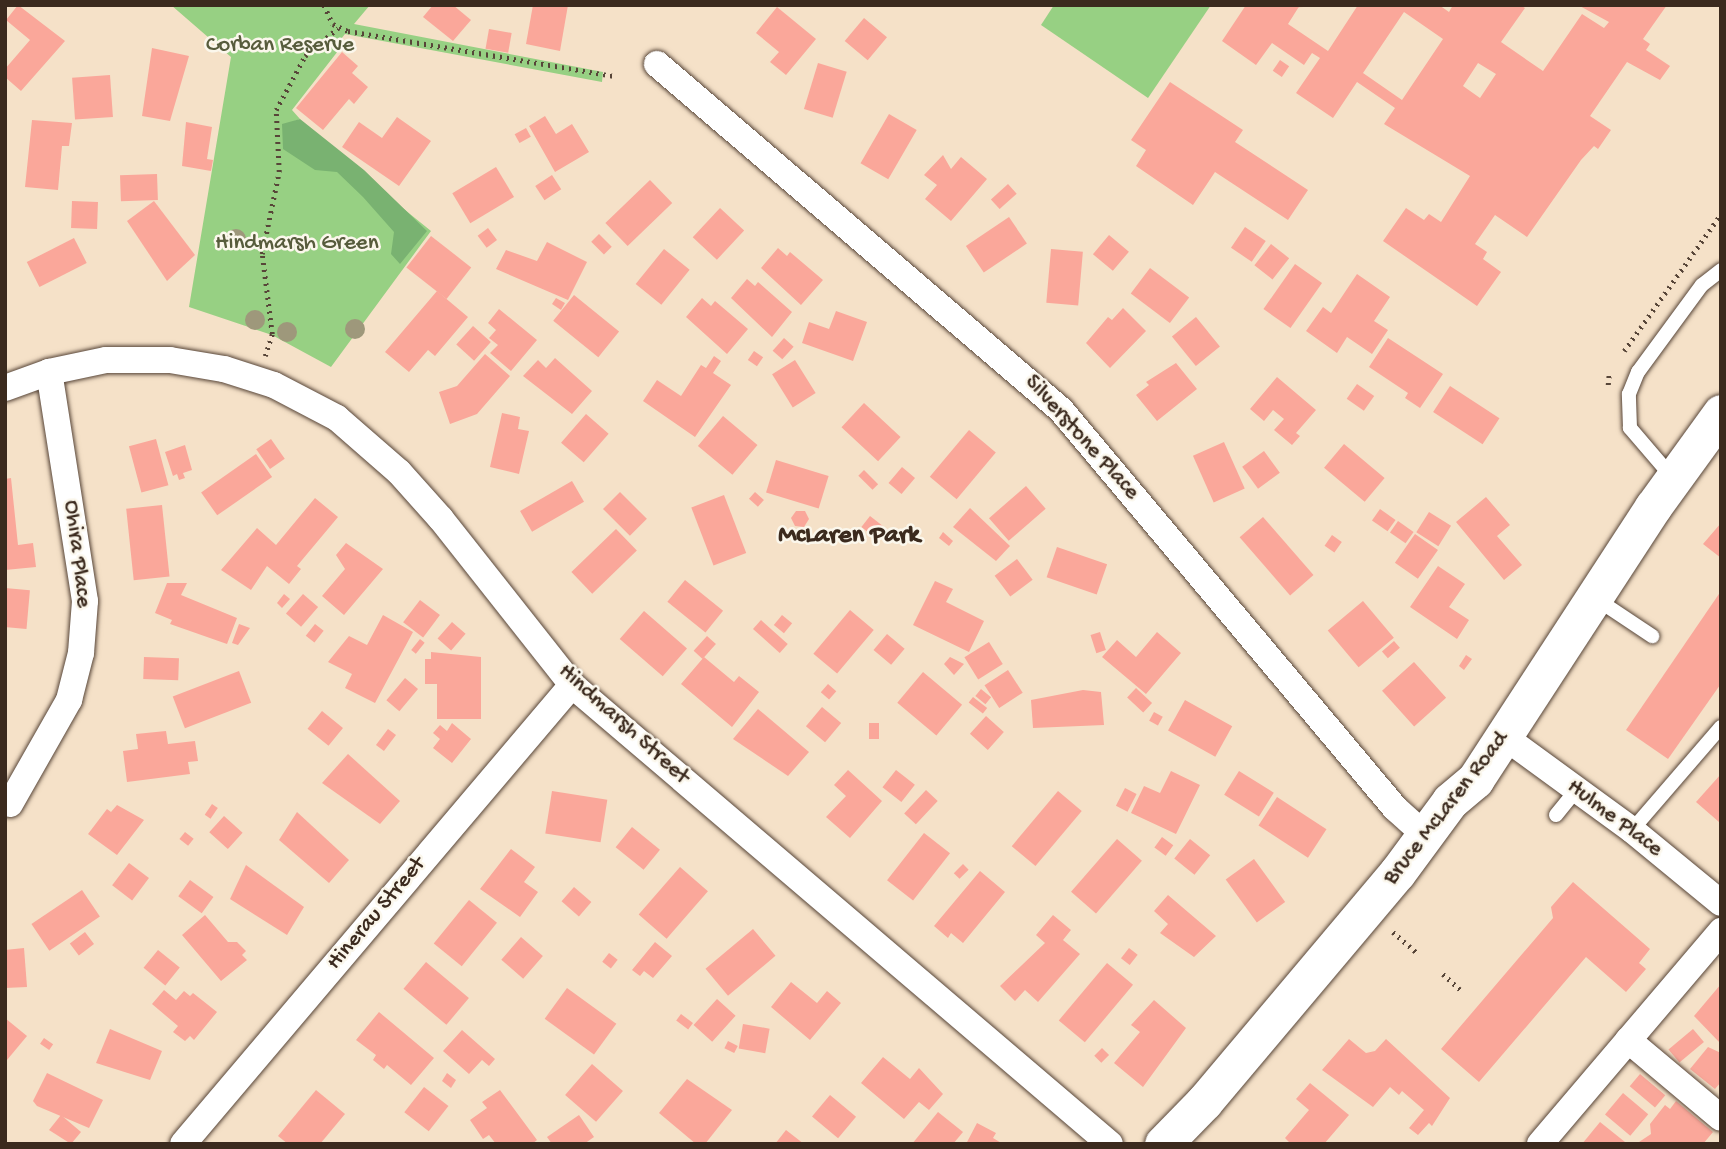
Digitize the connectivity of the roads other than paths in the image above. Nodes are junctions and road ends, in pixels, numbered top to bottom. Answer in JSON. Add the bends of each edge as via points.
{"nodes":[{"id":1,"x":657,"y":64,"type":"dead end"},
{"id":2,"x":1721,"y":270,"type":"edge"},
{"id":3,"x":49,"y":372,"type":"junction"},
{"id":4,"x":5,"y":388,"type":"edge"},
{"id":5,"x":1721,"y":413,"type":"edge"},
{"id":6,"x":1673,"y":478,"type":"junction"},
{"id":7,"x":1594,"y":597,"type":"junction"},
{"id":8,"x":1652,"y":636,"type":"dead end"},
{"id":9,"x":572,"y":684,"type":"junction"},
{"id":10,"x":1721,"y":727,"type":"edge"},
{"id":11,"x":1506,"y":738,"type":"junction"},
{"id":12,"x":1576,"y":790,"type":"junction"},
{"id":13,"x":10,"y":804,"type":"dead end"},
{"id":14,"x":1556,"y":815,"type":"dead end"},
{"id":15,"x":1632,"y":830,"type":"junction"},
{"id":16,"x":1424,"y":834,"type":"junction"},
{"id":17,"x":1721,"y":903,"type":"edge"},
{"id":18,"x":1721,"y":931,"type":"edge"},
{"id":19,"x":1628,"y":1040,"type":"junction"},
{"id":20,"x":1721,"y":1118,"type":"edge"},
{"id":21,"x":183,"y":1144,"type":"edge"},
{"id":22,"x":1110,"y":1144,"type":"edge"},
{"id":23,"x":1163,"y":1144,"type":"edge"},
{"id":24,"x":1540,"y":1144,"type":"edge"}],
"edges":[{"from":1,"to":16,"type":"street","name":"Silverstone Place","via":[[1061,410],[1395,808]]},
{"from":2,"to":6,"type":"lane","via":[[1694,296],[1638,372],[1629,394],[1630,428]]},
{"from":3,"to":4,"type":"street","name":"Hindmarsh Street"},
{"from":3,"to":9,"type":"street","name":"Hindmarsh Street","via":[[106,360],[170,360],[224,369],[274,385],[337,418],[398,472],[441,519]]},
{"from":3,"to":13,"type":"street","name":"Ohira Place","via":[[85,601],[81,653],[69,699]]},
{"from":5,"to":6,"type":"main road","name":"Bruce McLaren Road"},
{"from":6,"to":7,"type":"main road","name":"Bruce McLaren Road"},
{"from":7,"to":8,"type":"lane"},
{"from":7,"to":11,"type":"main road","name":"Bruce McLaren Road"},
{"from":9,"to":21,"type":"street","name":"Hinerau Street"},
{"from":9,"to":22,"type":"street","name":"Hindmarsh Street"},
{"from":10,"to":15,"type":"lane"},
{"from":11,"to":12,"type":"street","name":"Hulme Place"},
{"from":11,"to":16,"type":"main road","name":"Bruce McLaren Road","via":[[1475,780],[1450,801]]},
{"from":12,"to":14,"type":"lane"},
{"from":12,"to":15,"type":"street","name":"Hulme Place"},
{"from":15,"to":17,"type":"street","name":"Hulme Place"},
{"from":16,"to":23,"type":"main road","name":"Bruce McLaren Road","via":[[1332,966]]},
{"from":18,"to":19,"type":"street"},
{"from":19,"to":20,"type":"street"},
{"from":19,"to":24,"type":"street"}]}
